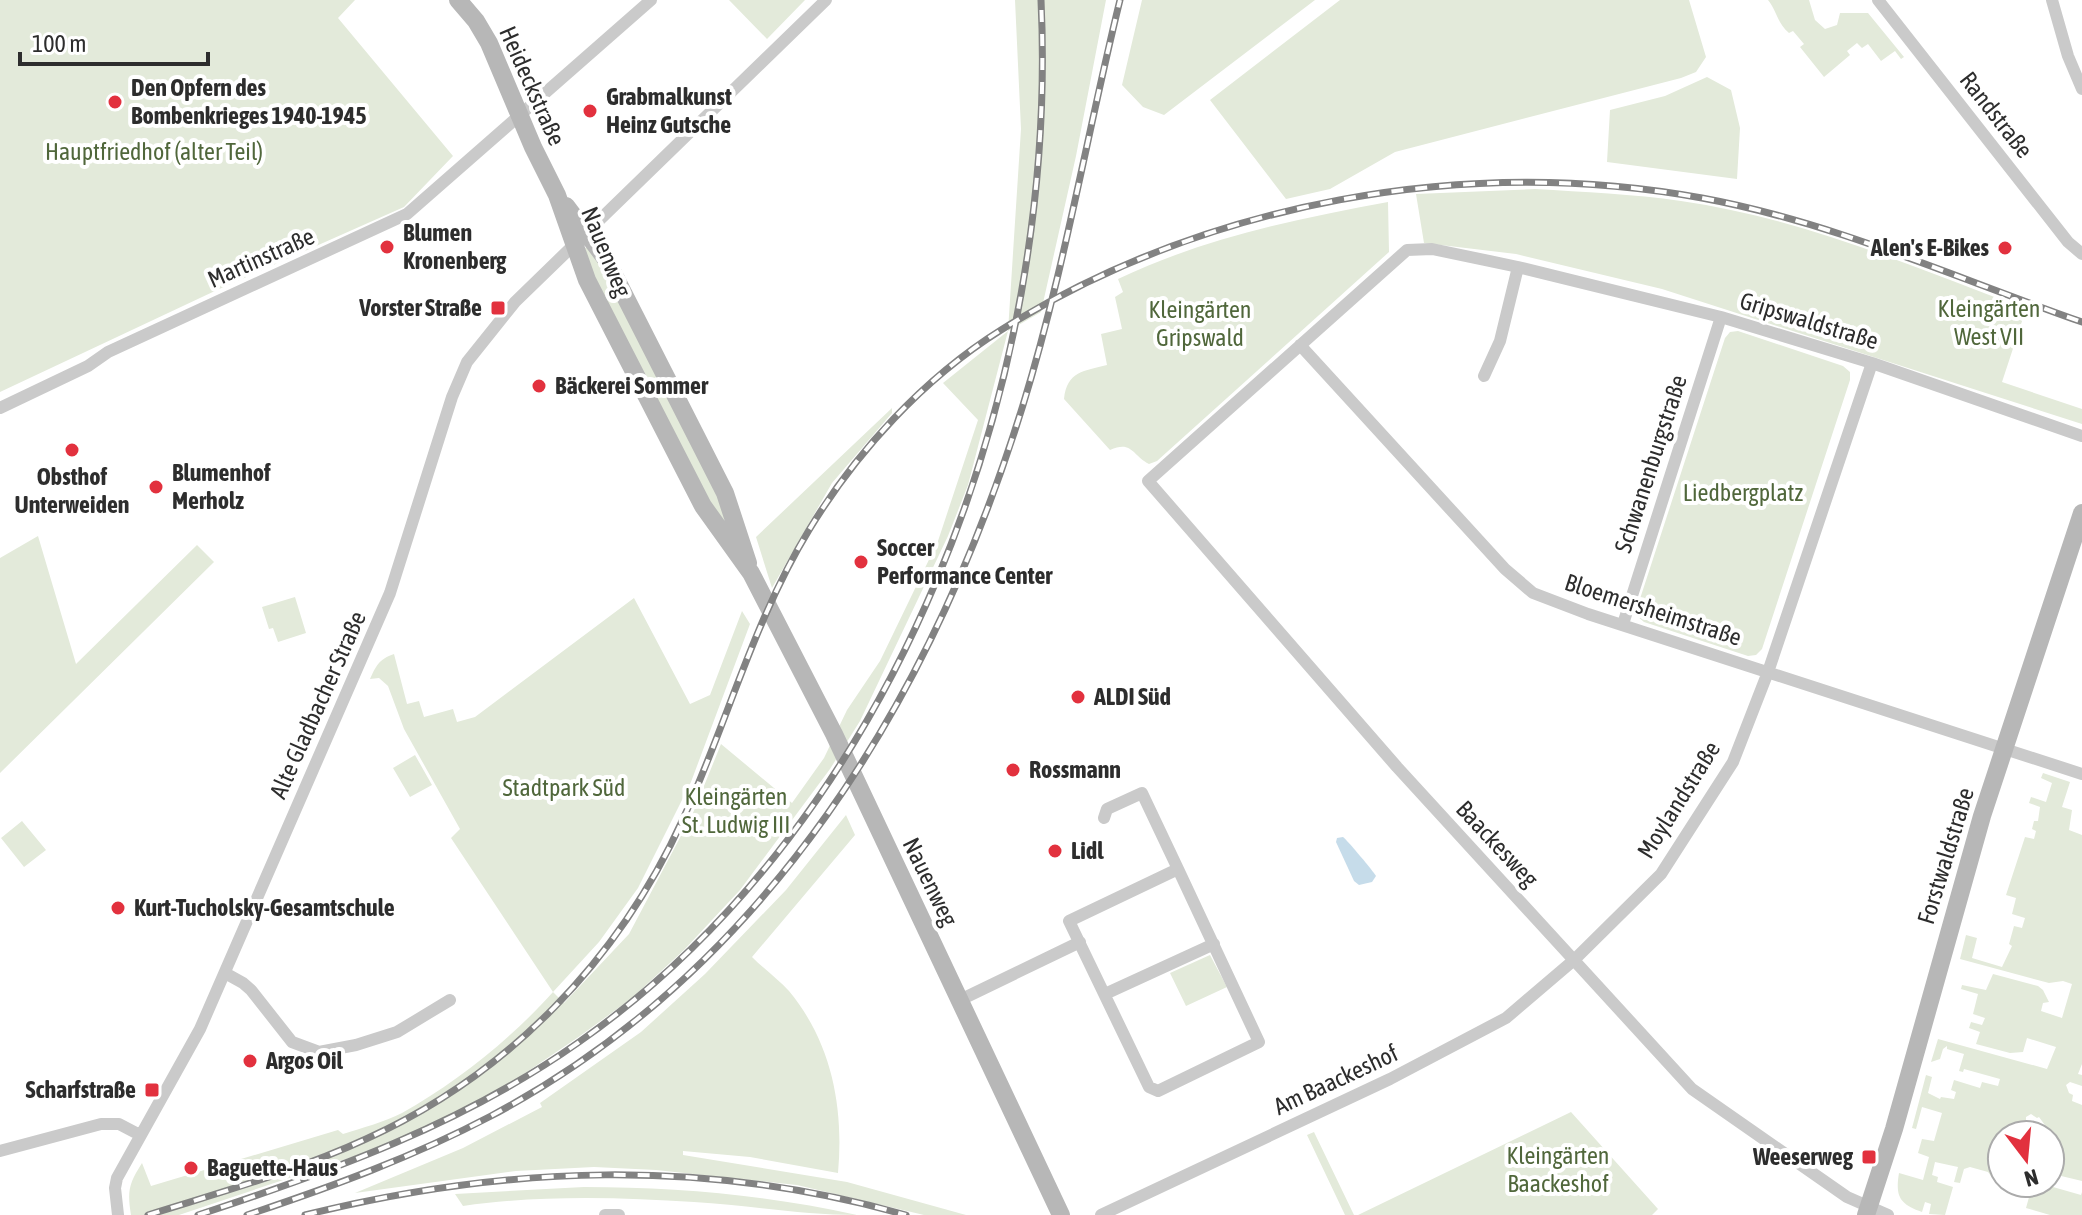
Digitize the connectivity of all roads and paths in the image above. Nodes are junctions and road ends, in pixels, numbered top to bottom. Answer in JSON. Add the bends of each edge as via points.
{"nodes":[{"id":1,"x":458,"y":0,"type":"edge"},
{"id":2,"x":651,"y":0,"type":"edge"},
{"id":3,"x":826,"y":0,"type":"edge"},
{"id":4,"x":1878,"y":0,"type":"edge"},
{"id":5,"x":2052,"y":0,"type":"edge"},
{"id":6,"x":2082,"y":89,"type":"edge"},
{"id":7,"x":519,"y":117,"type":"junction"},
{"id":8,"x":557,"y":195,"type":"joint"},
{"id":9,"x":581,"y":239,"type":"junction"},
{"id":10,"x":2082,"y":254,"type":"edge"},
{"id":11,"x":1518,"y":267,"type":"junction"},
{"id":12,"x":1721,"y":317,"type":"junction"},
{"id":13,"x":1300,"y":345,"type":"junction"},
{"id":14,"x":1872,"y":363,"type":"junction"},
{"id":15,"x":1484,"y":376,"type":"dead end"},
{"id":16,"x":0,"y":408,"type":"edge"},
{"id":17,"x":2082,"y":436,"type":"edge"},
{"id":18,"x":1148,"y":481,"type":"joint"},
{"id":19,"x":2082,"y":513,"type":"edge"},
{"id":20,"x":751,"y":573,"type":"junction"},
{"id":21,"x":1623,"y":624,"type":"junction"},
{"id":22,"x":1768,"y":672,"type":"junction"},
{"id":23,"x":2004,"y":750,"type":"junction"},
{"id":24,"x":2082,"y":774,"type":"edge"},
{"id":25,"x":1104,"y":818,"type":"dead end"},
{"id":26,"x":1178,"y":869,"type":"junction"},
{"id":27,"x":1080,"y":942,"type":"junction"},
{"id":28,"x":1214,"y":944,"type":"junction"},
{"id":29,"x":1574,"y":960,"type":"junction"},
{"id":30,"x":225,"y":973,"type":"junction"},
{"id":31,"x":1105,"y":994,"type":"junction"},
{"id":32,"x":450,"y":1000,"type":"dead end"},
{"id":33,"x":960,"y":1000,"type":"junction"},
{"id":34,"x":140,"y":1135,"type":"junction"},
{"id":35,"x":0,"y":1151,"type":"edge"},
{"id":36,"x":1867,"y":1211,"type":"edge"},
{"id":37,"x":118,"y":1215,"type":"edge"},
{"id":38,"x":1061,"y":1215,"type":"edge"},
{"id":39,"x":1101,"y":1215,"type":"edge"},
{"id":40,"x":1888,"y":1215,"type":"edge"}],
"edges":[{"from":1,"to":7,"type":"street","name":"Heideckstraße","via":[[484,35]]},
{"from":2,"to":7,"type":"street"},
{"from":3,"to":9,"type":"street"},
{"from":4,"to":10,"type":"street","name":"Randstraße"},
{"from":5,"to":6,"type":"street"},
{"from":7,"to":8,"type":"street","name":"Heideckstraße"},
{"from":7,"to":16,"type":"street","name":"Martinstraße","via":[[407,214],[108,352]]},
{"from":8,"to":9,"type":"street","name":"Nauenweg"},
{"from":9,"to":20,"type":"street","name":"Nauenweg","via":[[587,280],[703,506]]},
{"from":9,"to":20,"type":"street","name":"Nauenweg","via":[[606,259],[725,493]]},
{"from":9,"to":30,"type":"street","name":"Alte Gladbacher Straße","via":[[504,313],[467,362],[390,593]]},
{"from":11,"to":12,"type":"street","name":"Gripswaldstraße"},
{"from":11,"to":13,"type":"street","name":"Gripswaldstraße","via":[[1432,249],[1407,250]]},
{"from":11,"to":15,"type":"street","via":[[1500,341]]},
{"from":12,"to":14,"type":"street","name":"Gripswaldstraße"},
{"from":12,"to":21,"type":"street","name":"Schwanenburgstraße"},
{"from":13,"to":18,"type":"street","name":"Gripswaldstraße"},
{"from":13,"to":21,"type":"street","name":"Bloemersheimstraße","via":[[1514,577],[1533,593]]},
{"from":14,"to":17,"type":"street","name":"Gripswaldstraße"},
{"from":14,"to":22,"type":"street","name":"Moylandstraße"},
{"from":18,"to":29,"type":"street","name":"Baackesweg","via":[[1397,767]]},
{"from":19,"to":23,"type":"street","name":"Forstwaldstraße"},
{"from":20,"to":33,"type":"street","name":"Nauenweg"},
{"from":21,"to":22,"type":"street","name":"Bloemersheimstraße"},
{"from":22,"to":23,"type":"street","name":"Bloemersheimstraße"},
{"from":22,"to":29,"type":"street","name":"Moylandstraße","via":[[1733,762],[1661,874]]},
{"from":23,"to":24,"type":"street","name":"Bloemersheimstraße"},
{"from":23,"to":36,"type":"street","name":"Forstwaldstraße"},
{"from":25,"to":26,"type":"street","via":[[1107,809],[1142,793]]},
{"from":26,"to":27,"type":"street","via":[[1069,921]]},
{"from":26,"to":28,"type":"street"},
{"from":27,"to":31,"type":"street"},
{"from":27,"to":33,"type":"street"},
{"from":28,"to":31,"type":"street"},
{"from":28,"to":31,"type":"street","via":[[1259,1042],[1158,1091],[1149,1087]]},
{"from":29,"to":36,"type":"street","name":"Baackesweg","via":[[1692,1089]]},
{"from":29,"to":39,"type":"street","name":"Am Baackeshof","via":[[1506,1018],[1438,1055]]},
{"from":30,"to":32,"type":"street","via":[[251,990],[292,1042],[319,1052],[397,1032]]},
{"from":30,"to":34,"type":"street","name":"Alte Gladbacher Straße"},
{"from":33,"to":38,"type":"street","name":"Nauenweg"},
{"from":34,"to":35,"type":"street","via":[[119,1124],[101,1124]]},
{"from":34,"to":37,"type":"street","name":"Alte Gladbacher Straße","via":[[117,1178]]},
{"from":36,"to":40,"type":"street"}]}
